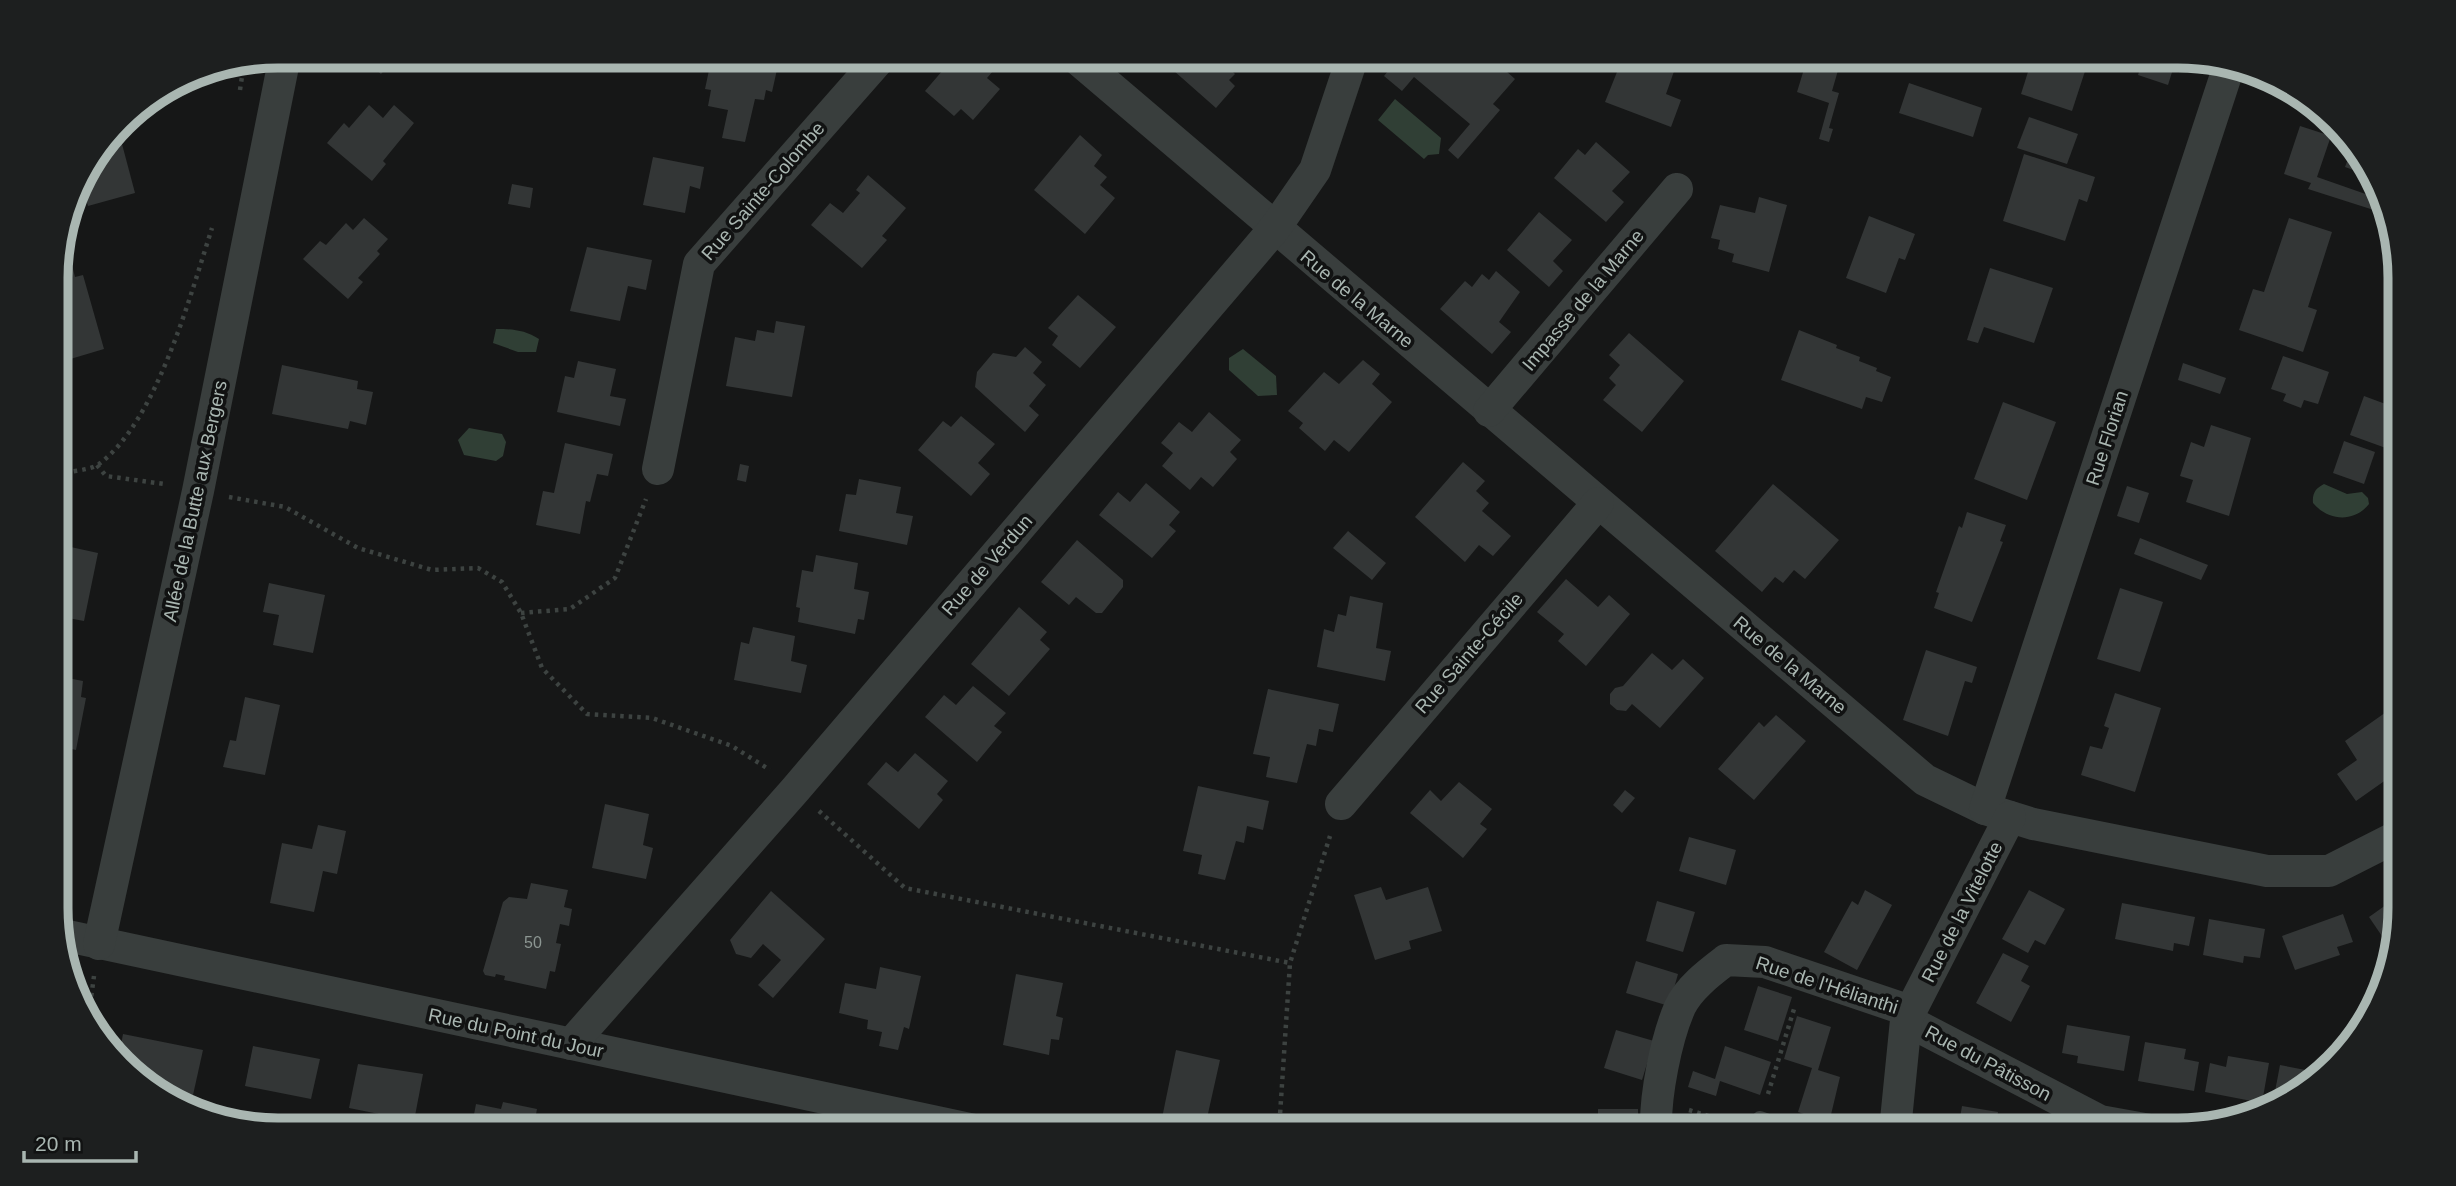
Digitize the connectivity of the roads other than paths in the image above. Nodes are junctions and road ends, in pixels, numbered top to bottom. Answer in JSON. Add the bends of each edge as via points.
{"nodes":[{"id":1,"x":1349,"y":68,"type":"edge"},
{"id":2,"x":282,"y":69,"type":"edge"},
{"id":3,"x":871,"y":69,"type":"edge"},
{"id":4,"x":1089,"y":69,"type":"edge"},
{"id":5,"x":2227,"y":74,"type":"edge"},
{"id":6,"x":1677,"y":189,"type":"dead end"},
{"id":7,"x":1275,"y":229,"type":"junction"},
{"id":8,"x":1489,"y":411,"type":"junction"},
{"id":9,"x":658,"y":469,"type":"road end"},
{"id":10,"x":1598,"y":503,"type":"junction"},
{"id":11,"x":1341,"y":804,"type":"road end"},
{"id":12,"x":1997,"y":813,"type":"junction"},
{"id":13,"x":2388,"y":841,"type":"edge"},
{"id":14,"x":70,"y":937,"type":"edge"},
{"id":15,"x":99,"y":944,"type":"junction"},
{"id":16,"x":1908,"y":1015,"type":"junction"},
{"id":17,"x":571,"y":1044,"type":"junction"},
{"id":18,"x":1655,"y":1114,"type":"edge"},
{"id":19,"x":1896,"y":1117,"type":"edge"},
{"id":20,"x":2093,"y":1117,"type":"edge"},
{"id":21,"x":916,"y":1118,"type":"edge"}],
"edges":[{"from":1,"to":7,"type":"street","name":"Rue de Verdun","via":[[1315,170]]},
{"from":2,"to":15,"type":"street","name":"Allée de la Butte aux Bergers","via":[[198,491]]},
{"from":3,"to":9,"type":"street","name":"Rue Sainte-Colombe","via":[[699,264]]},
{"from":4,"to":7,"type":"street","name":"Rue de la Marne"},
{"from":5,"to":12,"type":"street","name":"Rue Florian"},
{"from":6,"to":8,"type":"street","name":"Impasse de la Marne"},
{"from":7,"to":8,"type":"street","name":"Rue de la Marne"},
{"from":7,"to":17,"type":"street","name":"Rue de Verdun"},
{"from":8,"to":10,"type":"street","name":"Rue de la Marne"},
{"from":10,"to":11,"type":"street","name":"Rue Sainte-Cécile"},
{"from":10,"to":12,"type":"street","name":"Rue de la Marne","via":[[1925,780]]},
{"from":12,"to":13,"type":"street","name":"Rue de la Marne","via":[[2267,871],[2329,871]]},
{"from":12,"to":16,"type":"street","name":"Rue de la Vitelotte"},
{"from":14,"to":15,"type":"street","name":"Rue du Point du Jour"},
{"from":15,"to":17,"type":"street","name":"Rue du Point du Jour"},
{"from":16,"to":18,"type":"street","name":"Rue de l'Hélianthi","via":[[1804,976],[1742,959],[1726,960],[1680,1007]]},
{"from":16,"to":19,"type":"street","name":"Rue de la Vitelotte"},
{"from":16,"to":20,"type":"street","name":"Rue du Pâtisson"},
{"from":17,"to":21,"type":"street","name":"Rue du Point du Jour"}]}
